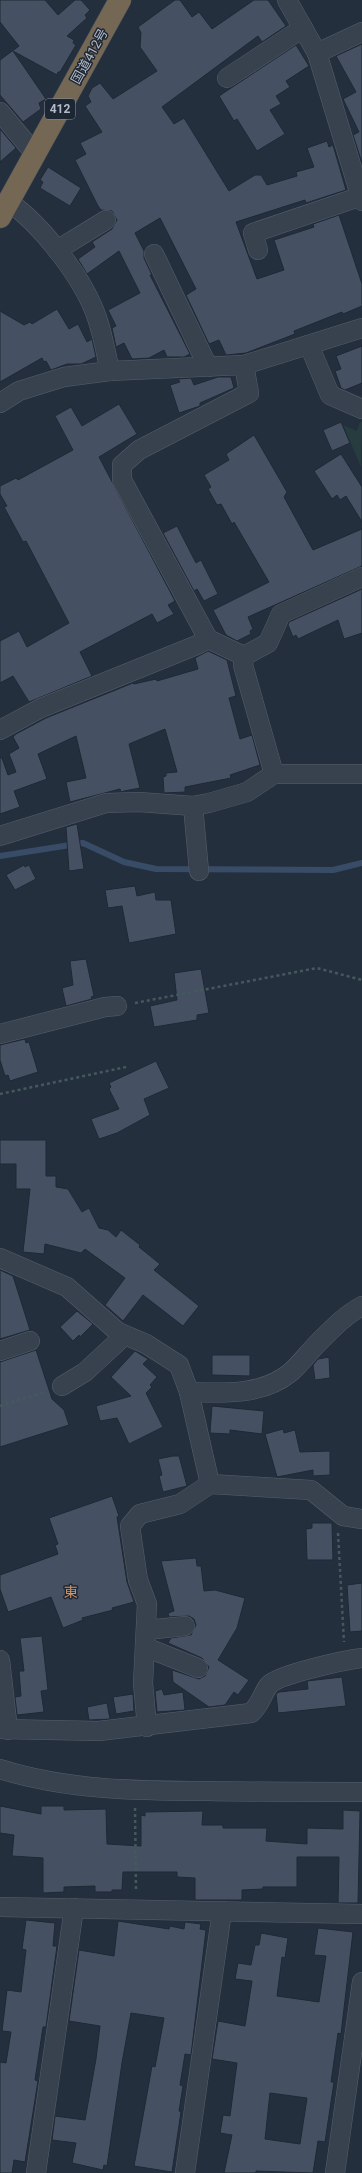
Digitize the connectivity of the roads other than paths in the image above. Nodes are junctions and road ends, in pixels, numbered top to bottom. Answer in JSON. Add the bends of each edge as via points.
{"nodes":[{"id":1,"x":120,"y":0,"type":"edge"},
{"id":2,"x":287,"y":0,"type":"edge"},
{"id":3,"x":303,"y":28,"type":"junction"},
{"id":4,"x":362,"y":32,"type":"edge"},
{"id":5,"x":317,"y":53,"type":"junction"},
{"id":6,"x":227,"y":78,"type":"dead end"},
{"id":7,"x":0,"y":112,"type":"edge"},
{"id":8,"x":35,"y":154,"type":"junction"},
{"id":9,"x":362,"y":198,"type":"edge"},
{"id":10,"x":4,"y":210,"type":"edge"},
{"id":11,"x":106,"y":220,"type":"dead end"},
{"id":12,"x":254,"y":234,"type":"dead end"},
{"id":13,"x":57,"y":250,"type":"junction"},
{"id":14,"x":163,"y":263,"type":"dead end"},
{"id":15,"x":362,"y":328,"type":"edge"},
{"id":16,"x":308,"y":345,"type":"junction"},
{"id":17,"x":244,"y":365,"type":"junction"},
{"id":18,"x":208,"y":367,"type":"junction"},
{"id":19,"x":110,"y":371,"type":"junction"},
{"id":20,"x":0,"y":403,"type":"edge"},
{"id":21,"x":356,"y":412,"type":"edge"},
{"id":22,"x":362,"y":577,"type":"edge"},
{"id":23,"x":208,"y":639,"type":"junction"},
{"id":24,"x":244,"y":656,"type":"junction"},
{"id":25,"x":0,"y":730,"type":"edge"},
{"id":26,"x":274,"y":774,"type":"junction"},
{"id":27,"x":362,"y":774,"type":"edge"},
{"id":28,"x":194,"y":806,"type":"junction"},
{"id":29,"x":0,"y":836,"type":"edge"},
{"id":30,"x":199,"y":871,"type":"dead end"},
{"id":31,"x":117,"y":1006,"type":"road end"},
{"id":32,"x":0,"y":1034,"type":"edge"},
{"id":33,"x":0,"y":1258,"type":"edge"},
{"id":34,"x":362,"y":1306,"type":"edge"},
{"id":35,"x":125,"y":1335,"type":"junction"},
{"id":36,"x":30,"y":1341,"type":"dead end"},
{"id":37,"x":0,"y":1351,"type":"edge"},
{"id":38,"x":62,"y":1386,"type":"road end"},
{"id":39,"x":189,"y":1392,"type":"junction"},
{"id":40,"x":210,"y":1484,"type":"junction"},
{"id":41,"x":362,"y":1519,"type":"edge"},
{"id":42,"x":185,"y":1626,"type":"dead end"},
{"id":43,"x":145,"y":1639,"type":"junction"},
{"id":44,"x":353,"y":1659,"type":"edge"},
{"id":45,"x":5,"y":1666,"type":"edge"},
{"id":46,"x":198,"y":1668,"type":"dead end"},
{"id":47,"x":147,"y":1727,"type":"junction"},
{"id":48,"x":4,"y":1729,"type":"edge"},
{"id":49,"x":0,"y":1769,"type":"edge"},
{"id":50,"x":362,"y":1792,"type":"edge"},
{"id":51,"x":0,"y":1907,"type":"edge"},
{"id":52,"x":74,"y":1908,"type":"junction"},
{"id":53,"x":222,"y":1911,"type":"junction"},
{"id":54,"x":362,"y":1914,"type":"edge"},
{"id":55,"x":362,"y":1982,"type":"edge"},
{"id":56,"x":36,"y":2173,"type":"edge"},
{"id":57,"x":185,"y":2173,"type":"edge"},
{"id":58,"x":335,"y":2173,"type":"edge"}],
"edges":[{"from":1,"to":8,"type":"highway","name":"国道412号","number":"412"},
{"from":2,"to":3,"type":"street"},
{"from":3,"to":5,"type":"street"},
{"from":3,"to":6,"type":"street"},
{"from":4,"to":5,"type":"street"},
{"from":5,"to":9,"type":"street"},
{"from":7,"to":8,"type":"street"},
{"from":8,"to":10,"type":"highway","name":"国道412号","number":"412"},
{"from":9,"to":12,"type":"street"},
{"from":10,"to":13,"type":"street","via":[[18,208]]},
{"from":11,"to":13,"type":"street"},
{"from":13,"to":19,"type":"street","via":[[90,299]]},
{"from":14,"to":18,"type":"street"},
{"from":15,"to":16,"type":"street"},
{"from":16,"to":17,"type":"street"},
{"from":16,"to":21,"type":"street","via":[[330,395]]},
{"from":17,"to":18,"type":"street"},
{"from":17,"to":23,"type":"street","via":[[249,393],[139,450],[122,465],[122,480]]},
{"from":18,"to":19,"type":"street"},
{"from":19,"to":20,"type":"street","via":[[64,377],[19,391]]},
{"from":22,"to":24,"type":"street","via":[[302,598],[281,614],[268,643]]},
{"from":23,"to":24,"type":"street"},
{"from":23,"to":25,"type":"street","via":[[41,708]]},
{"from":24,"to":26,"type":"street","via":[[243,665]]},
{"from":26,"to":27,"type":"street"},
{"from":26,"to":28,"type":"street","via":[[247,792]]},
{"from":28,"to":29,"type":"street","via":[[139,802],[106,803]]},
{"from":28,"to":30,"type":"street"},
{"from":31,"to":32,"type":"street"},
{"from":33,"to":35,"type":"street","via":[[67,1287],[118,1332]]},
{"from":34,"to":39,"type":"street","via":[[352,1311],[331,1330],[291,1372],[271,1385],[228,1394]]},
{"from":35,"to":38,"type":"street","via":[[85,1372]]},
{"from":35,"to":39,"type":"street","via":[[146,1344],[179,1365]]},
{"from":36,"to":37,"type":"street"},
{"from":39,"to":40,"type":"street"},
{"from":40,"to":41,"type":"street","via":[[311,1490],[343,1516]]},
{"from":40,"to":43,"type":"street","via":[[180,1504],[140,1514],[130,1526],[138,1580],[147,1604]]},
{"from":42,"to":43,"type":"street"},
{"from":43,"to":46,"type":"street"},
{"from":43,"to":47,"type":"street","via":[[143,1683]]},
{"from":44,"to":47,"type":"street","via":[[280,1678],[270,1684],[259,1705],[251,1713]]},
{"from":45,"to":48,"type":"street"},
{"from":47,"to":48,"type":"street","via":[[99,1731]]},
{"from":49,"to":50,"type":"street","via":[[63,1784],[111,1789]]},
{"from":51,"to":52,"type":"street"},
{"from":52,"to":53,"type":"street"},
{"from":52,"to":56,"type":"street"},
{"from":53,"to":54,"type":"street"},
{"from":53,"to":57,"type":"street"},
{"from":55,"to":58,"type":"street"}]}
